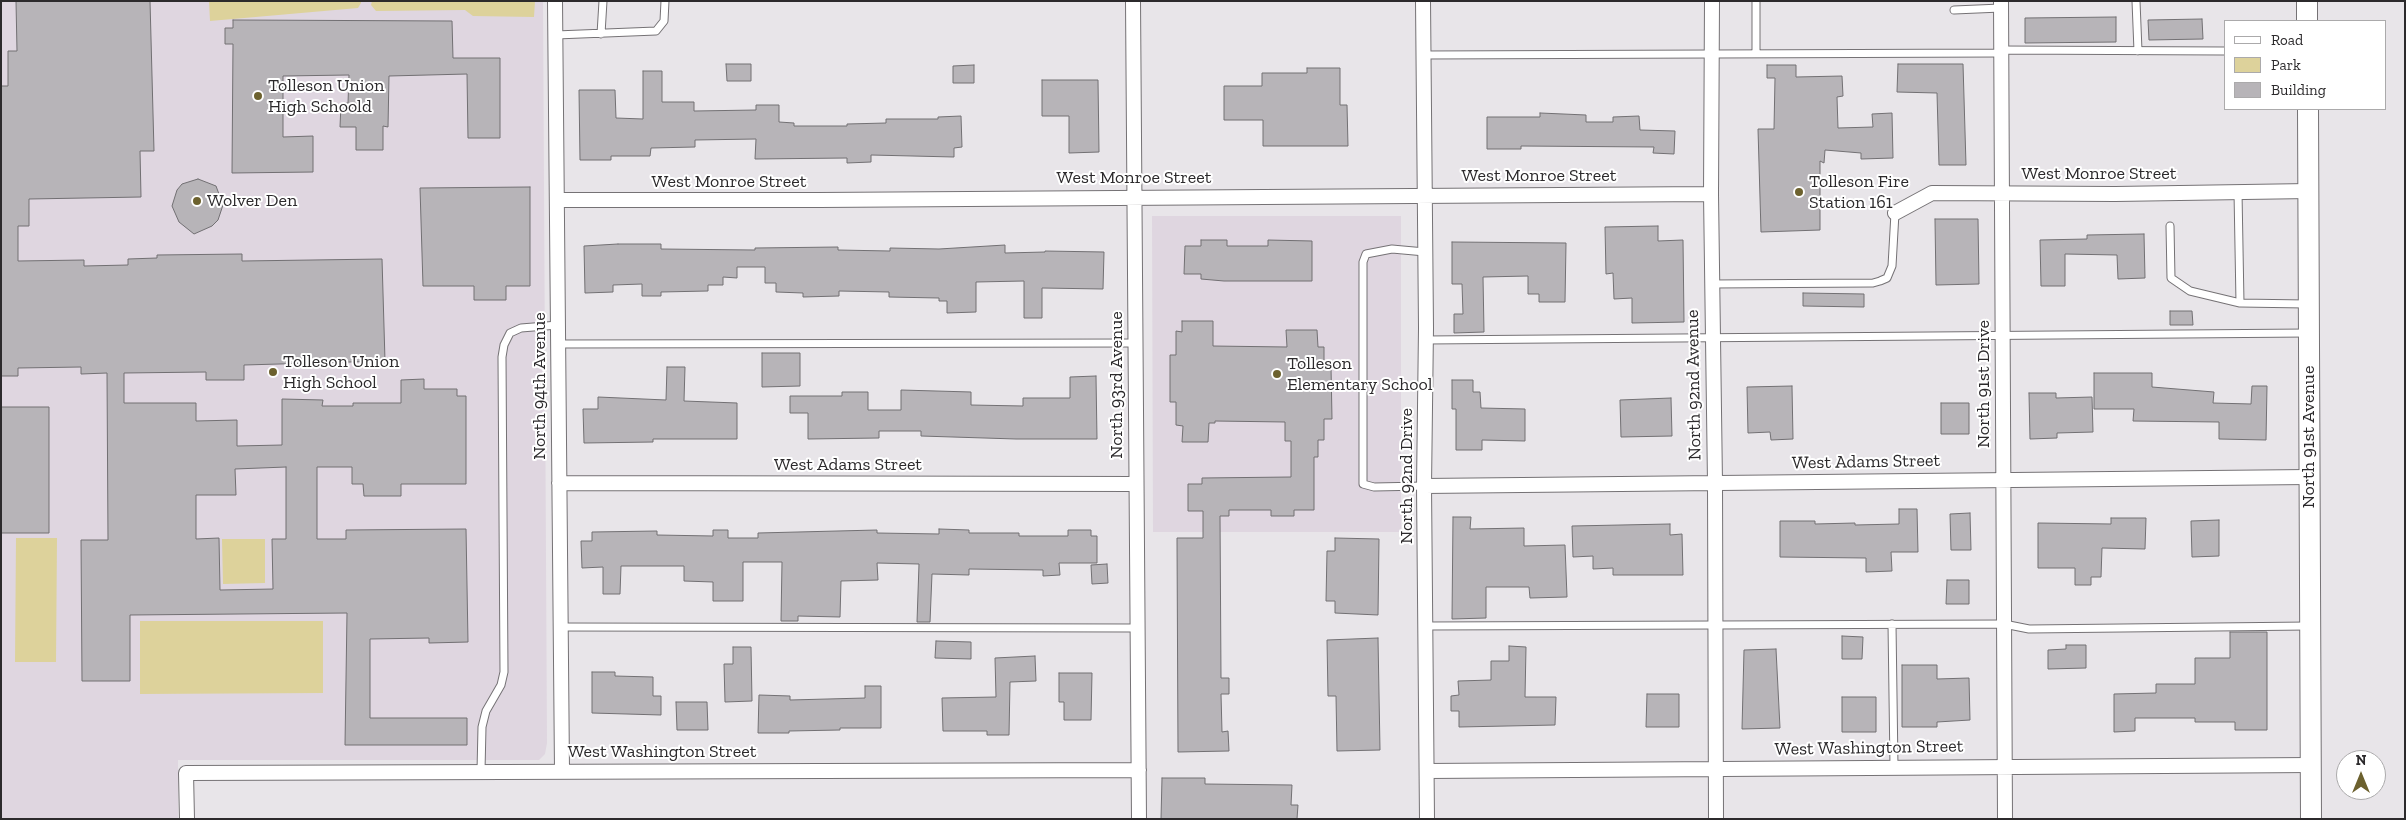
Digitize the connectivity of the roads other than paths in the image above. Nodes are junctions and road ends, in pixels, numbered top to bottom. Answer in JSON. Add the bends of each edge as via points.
{"nodes":[{"id":1,"x":555,"y":1,"type":"edge"},
{"id":2,"x":603,"y":1,"type":"edge"},
{"id":3,"x":665,"y":1,"type":"edge"},
{"id":4,"x":1133,"y":1,"type":"edge"},
{"id":5,"x":1423,"y":1,"type":"edge"},
{"id":6,"x":1712,"y":1,"type":"edge"},
{"id":7,"x":1756,"y":1,"type":"edge"},
{"id":8,"x":2136,"y":1,"type":"edge"},
{"id":9,"x":2307,"y":1,"type":"edge"},
{"id":10,"x":2001,"y":5,"type":"edge"},
{"id":11,"x":1954,"y":10,"type":"dead end"},
{"id":12,"x":2307,"y":20,"type":"edge"},
{"id":13,"x":601,"y":34,"type":"junction"},
{"id":14,"x":556,"y":35,"type":"junction"},
{"id":15,"x":2138,"y":51,"type":"junction"},
{"id":16,"x":2224,"y":51,"type":"edge"},
{"id":17,"x":2001,"y":52,"type":"junction"},
{"id":18,"x":1713,"y":54,"type":"junction"},
{"id":19,"x":1756,"y":54,"type":"junction"},
{"id":20,"x":1424,"y":55,"type":"junction"},
{"id":21,"x":2308,"y":110,"type":"edge"},
{"id":22,"x":2309,"y":191,"type":"junction"},
{"id":23,"x":2002,"y":192,"type":"junction"},
{"id":24,"x":2238,"y":192,"type":"junction"},
{"id":25,"x":1711,"y":194,"type":"junction"},
{"id":26,"x":1425,"y":196,"type":"junction"},
{"id":27,"x":1135,"y":197,"type":"junction"},
{"id":28,"x":558,"y":200,"type":"junction"},
{"id":29,"x":1895,"y":213,"type":"joint"},
{"id":30,"x":2170,"y":226,"type":"dead end"},
{"id":31,"x":1425,"y":252,"type":"junction"},
{"id":32,"x":1712,"y":284,"type":"junction"},
{"id":33,"x":2240,"y":304,"type":"junction"},
{"id":34,"x":2309,"y":304,"type":"junction"},
{"id":35,"x":558,"y":325,"type":"junction"},
{"id":36,"x":2309,"y":333,"type":"junction"},
{"id":37,"x":2002,"y":336,"type":"junction"},
{"id":38,"x":1712,"y":338,"type":"junction"},
{"id":39,"x":1426,"y":340,"type":"junction"},
{"id":40,"x":1136,"y":342,"type":"junction"},
{"id":41,"x":558,"y":344,"type":"junction"},
{"id":42,"x":2308,"y":477,"type":"junction"},
{"id":43,"x":2003,"y":478,"type":"junction"},
{"id":44,"x":559,"y":483,"type":"junction"},
{"id":45,"x":1715,"y":483,"type":"junction"},
{"id":46,"x":1136,"y":484,"type":"junction"},
{"id":47,"x":1424,"y":486,"type":"junction"},
{"id":48,"x":1716,"y":624,"type":"junction"},
{"id":49,"x":1892,"y":624,"type":"junction"},
{"id":50,"x":2004,"y":624,"type":"junction"},
{"id":51,"x":1426,"y":626,"type":"junction"},
{"id":52,"x":2310,"y":626,"type":"junction"},
{"id":53,"x":560,"y":627,"type":"junction"},
{"id":54,"x":1137,"y":628,"type":"junction"},
{"id":55,"x":2311,"y":765,"type":"junction"},
{"id":56,"x":2005,"y":766,"type":"junction"},
{"id":57,"x":1894,"y":767,"type":"junction"},
{"id":58,"x":1715,"y":768,"type":"junction"},
{"id":59,"x":562,"y":770,"type":"junction"},
{"id":60,"x":1138,"y":770,"type":"junction"},
{"id":61,"x":481,"y":771,"type":"junction"},
{"id":62,"x":1427,"y":771,"type":"junction"},
{"id":63,"x":187,"y":819,"type":"edge"},
{"id":64,"x":1139,"y":819,"type":"edge"},
{"id":65,"x":1427,"y":819,"type":"edge"},
{"id":66,"x":1716,"y":819,"type":"edge"},
{"id":67,"x":2005,"y":819,"type":"edge"},
{"id":68,"x":2311,"y":819,"type":"edge"}],
"edges":[{"from":1,"to":14,"type":"street","name":"North 94th Avenue"},
{"from":2,"to":13,"type":"lane"},
{"from":3,"to":13,"type":"lane","via":[[664,21],[656,31]]},
{"from":4,"to":27,"type":"street","name":"North 93rd Avenue"},
{"from":5,"to":20,"type":"street","name":"North 92nd Drive"},
{"from":6,"to":18,"type":"street","name":"North 92nd Avenue"},
{"from":7,"to":19,"type":"lane"},
{"from":8,"to":15,"type":"lane"},
{"from":9,"to":12,"type":"main road"},
{"from":10,"to":11,"type":"lane"},
{"from":10,"to":17,"type":"street","name":"North 91st Drive"},
{"from":13,"to":14,"type":"lane"},
{"from":14,"to":28,"type":"street","name":"North 94th Avenue"},
{"from":15,"to":16,"type":"lane"},
{"from":15,"to":17,"type":"lane"},
{"from":17,"to":19,"type":"lane"},
{"from":17,"to":23,"type":"street","name":"North 91st Drive"},
{"from":18,"to":19,"type":"lane"},
{"from":18,"to":20,"type":"lane"},
{"from":18,"to":25,"type":"street","name":"North 92nd Avenue"},
{"from":20,"to":26,"type":"street","name":"North 92nd Drive"},
{"from":21,"to":22,"type":"main road","name":"North 91st Avenue"},
{"from":22,"to":24,"type":"street","name":"West Monroe Street"},
{"from":22,"to":34,"type":"main road","name":"North 91st Avenue"},
{"from":23,"to":24,"type":"street","name":"West Monroe Street"},
{"from":23,"to":29,"type":"street","name":"West Monroe Street","via":[[1932,193]]},
{"from":23,"to":37,"type":"street","name":"North 91st Drive"},
{"from":24,"to":33,"type":"lane"},
{"from":25,"to":26,"type":"street","name":"West Monroe Street"},
{"from":25,"to":32,"type":"street","name":"North 92nd Avenue"},
{"from":26,"to":27,"type":"street","name":"West Monroe Street"},
{"from":26,"to":31,"type":"street","name":"North 92nd Drive"},
{"from":27,"to":28,"type":"street","name":"West Monroe Street"},
{"from":27,"to":40,"type":"street","name":"North 93rd Avenue"},
{"from":28,"to":35,"type":"street","name":"North 94th Avenue"},
{"from":29,"to":32,"type":"lane","via":[[1892,266],[1887,278],[1880,281]]},
{"from":30,"to":33,"type":"lane","via":[[2171,278],[2190,291]]},
{"from":31,"to":39,"type":"street","name":"North 92nd Drive"},
{"from":31,"to":47,"type":"lane","via":[[1392,249],[1366,254],[1363,262],[1363,484],[1374,488]]},
{"from":32,"to":38,"type":"street","name":"North 92nd Avenue"},
{"from":33,"to":34,"type":"lane"},
{"from":34,"to":36,"type":"main road","name":"North 91st Avenue"},
{"from":35,"to":41,"type":"street","name":"North 94th Avenue"},
{"from":35,"to":61,"type":"lane","via":[[521,328],[510,333],[504,345],[504,672],[501,685],[486,710],[482,727]]},
{"from":36,"to":37,"type":"lane"},
{"from":36,"to":42,"type":"main road","name":"North 91st Avenue"},
{"from":37,"to":38,"type":"lane"},
{"from":37,"to":43,"type":"street","name":"North 91st Drive"},
{"from":38,"to":39,"type":"lane"},
{"from":38,"to":45,"type":"street","name":"North 92nd Avenue"},
{"from":39,"to":47,"type":"street","name":"North 92nd Drive"},
{"from":40,"to":41,"type":"lane"},
{"from":40,"to":46,"type":"street","name":"North 93rd Avenue"},
{"from":41,"to":44,"type":"street","name":"North 94th Avenue"},
{"from":42,"to":43,"type":"street","name":"West Adams Street"},
{"from":42,"to":52,"type":"main road","name":"North 91st Avenue"},
{"from":43,"to":45,"type":"street","name":"West Adams Street"},
{"from":43,"to":50,"type":"street","name":"North 91st Drive"},
{"from":44,"to":46,"type":"street","name":"West Adams Street"},
{"from":44,"to":53,"type":"street","name":"North 94th Avenue"},
{"from":45,"to":47,"type":"street","name":"West Adams Street"},
{"from":45,"to":48,"type":"street","name":"North 92nd Avenue"},
{"from":46,"to":54,"type":"street","name":"North 93rd Avenue"},
{"from":47,"to":51,"type":"street","name":"North 92nd Drive"},
{"from":48,"to":49,"type":"lane"},
{"from":48,"to":51,"type":"lane"},
{"from":48,"to":58,"type":"street","name":"North 92nd Avenue"},
{"from":49,"to":50,"type":"lane"},
{"from":49,"to":57,"type":"lane"},
{"from":50,"to":52,"type":"lane","via":[[2029,629]]},
{"from":50,"to":56,"type":"street","name":"North 91st Drive"},
{"from":51,"to":62,"type":"street","name":"North 92nd Drive"},
{"from":52,"to":55,"type":"main road","name":"North 91st Avenue"},
{"from":53,"to":54,"type":"lane"},
{"from":53,"to":59,"type":"street","name":"North 94th Avenue"},
{"from":54,"to":60,"type":"street","name":"North 93rd Avenue"},
{"from":55,"to":56,"type":"street","name":"West Washington Street"},
{"from":55,"to":68,"type":"main road","name":"North 91st Avenue"},
{"from":56,"to":57,"type":"street","name":"West Washington Street"},
{"from":56,"to":67,"type":"street","name":"North 91st Drive"},
{"from":57,"to":58,"type":"street","name":"West Washington Street"},
{"from":58,"to":62,"type":"street","name":"West Washington Street"},
{"from":58,"to":66,"type":"street","name":"North 92nd Avenue"},
{"from":59,"to":60,"type":"street","name":"West Washington Street"},
{"from":59,"to":61,"type":"street","name":"West Washington Street"},
{"from":60,"to":64,"type":"street","name":"North 93rd Avenue"},
{"from":61,"to":63,"type":"street","name":"West Washington Street","via":[[186,773]]},
{"from":62,"to":65,"type":"street","name":"North 92nd Drive"}]}
